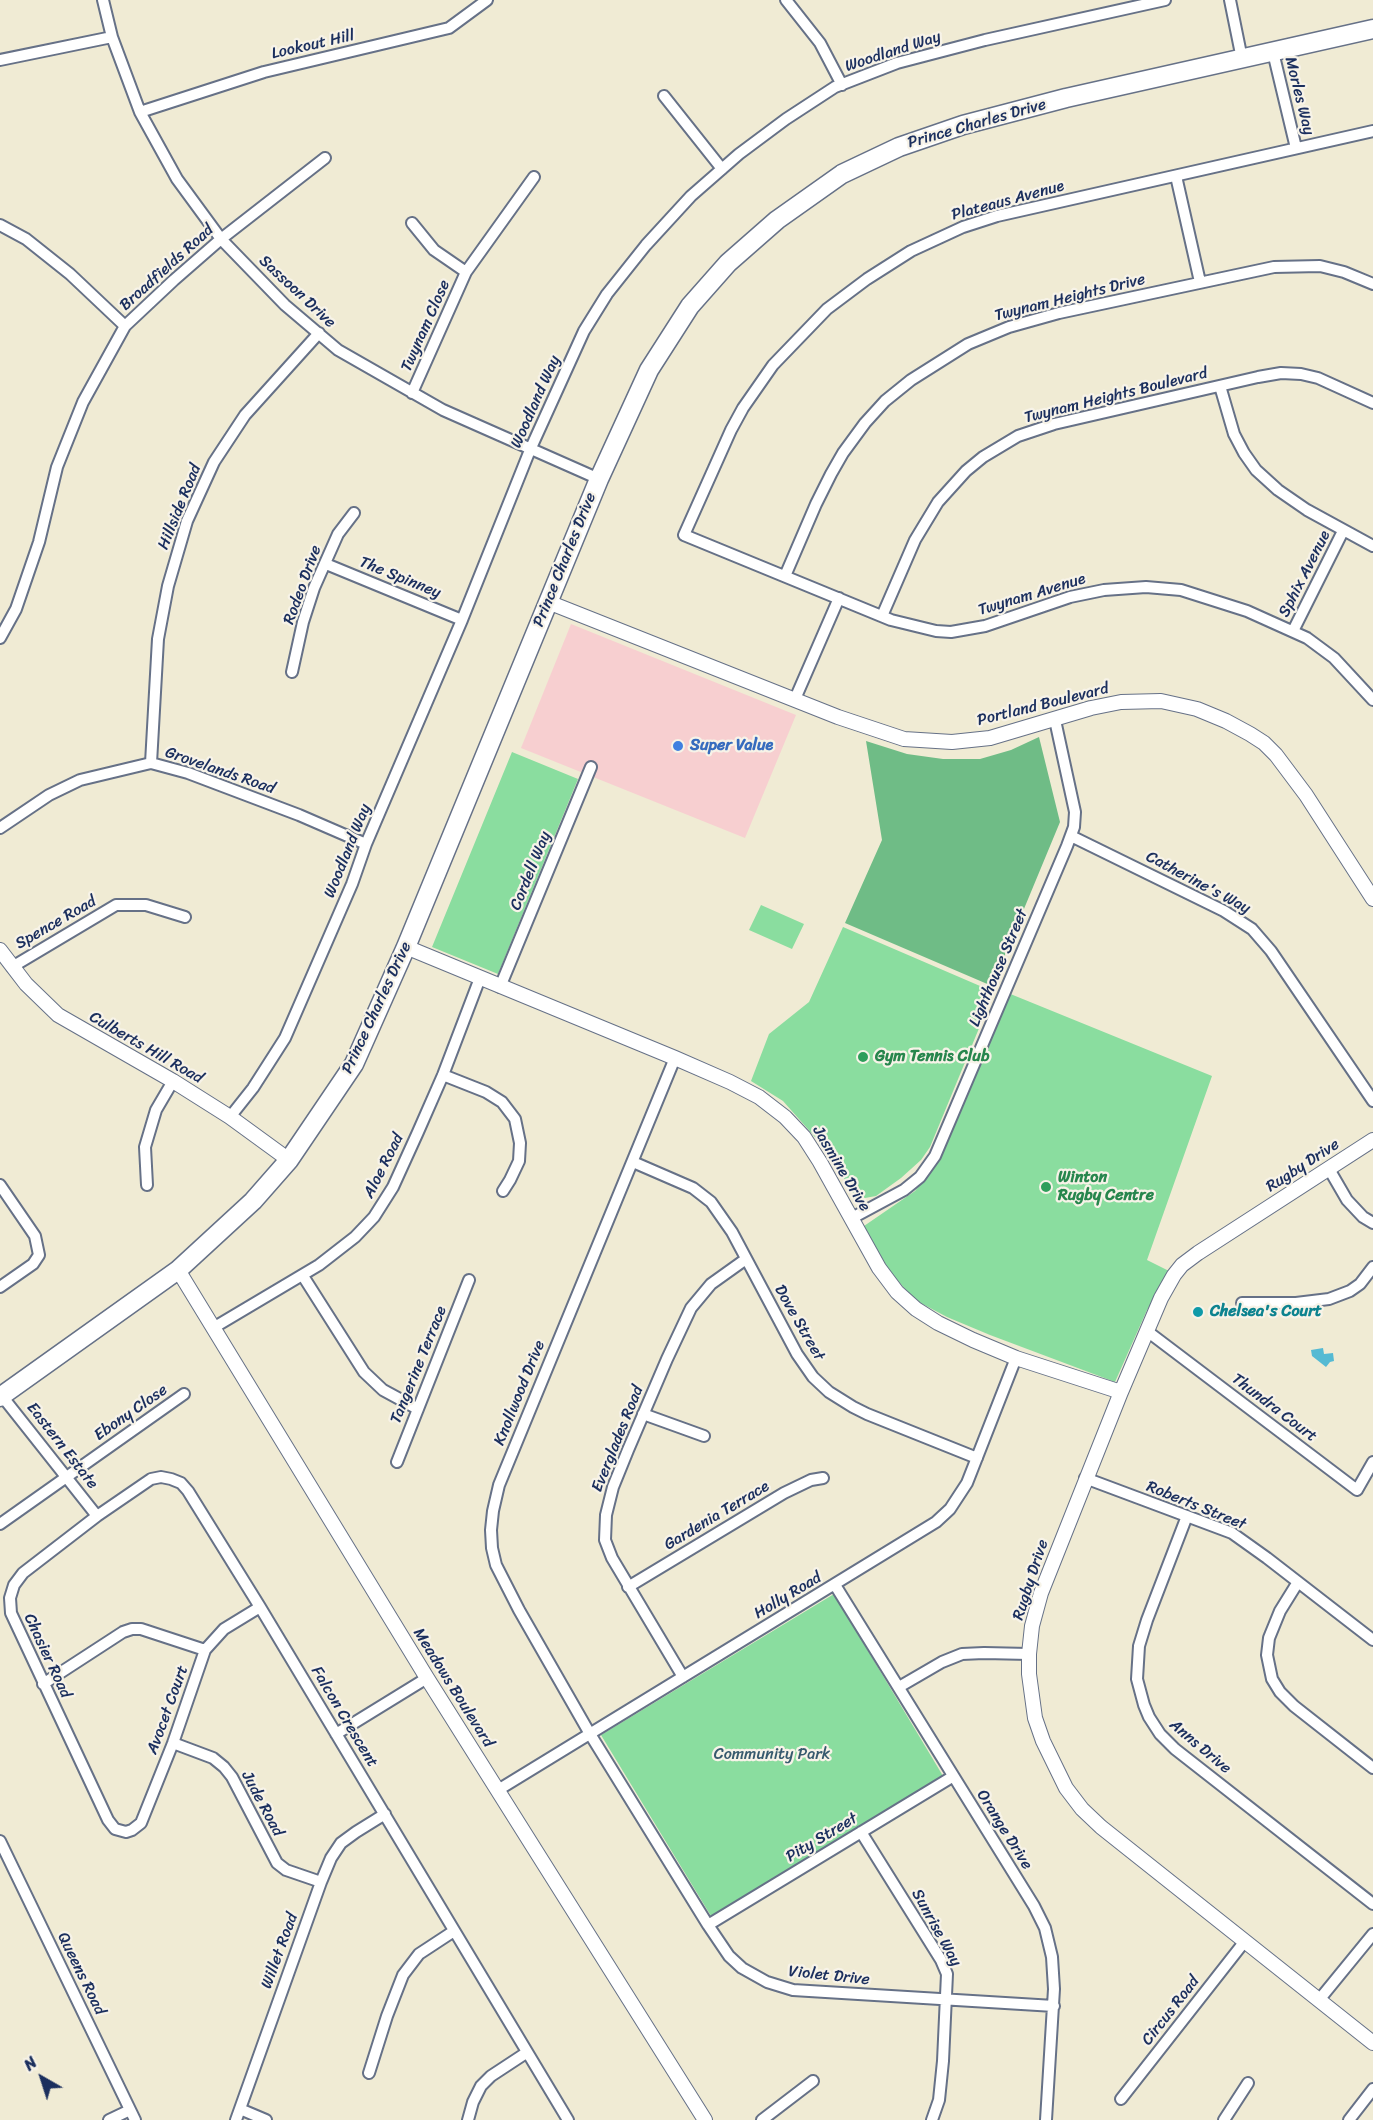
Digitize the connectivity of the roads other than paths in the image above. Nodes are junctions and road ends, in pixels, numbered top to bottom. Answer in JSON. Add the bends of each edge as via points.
{"nodes":[{"id":1,"x":103,"y":0,"type":"edge"},
{"id":2,"x":487,"y":0,"type":"edge"},
{"id":3,"x":786,"y":0,"type":"edge"},
{"id":4,"x":1165,"y":0,"type":"edge"},
{"id":5,"x":1230,"y":0,"type":"edge"},
{"id":6,"x":1373,"y":29,"type":"edge"},
{"id":7,"x":112,"y":37,"type":"junction"},
{"id":8,"x":1273,"y":52,"type":"junction"},
{"id":9,"x":1242,"y":59,"type":"junction"},
{"id":10,"x":0,"y":60,"type":"edge"},
{"id":11,"x":842,"y":85,"type":"junction"},
{"id":12,"x":664,"y":96,"type":"dead end"},
{"id":13,"x":140,"y":112,"type":"junction"},
{"id":14,"x":1373,"y":131,"type":"edge"},
{"id":15,"x":1296,"y":148,"type":"junction"},
{"id":16,"x":325,"y":158,"type":"dead end"},
{"id":17,"x":722,"y":169,"type":"junction"},
{"id":18,"x":1176,"y":176,"type":"junction"},
{"id":19,"x":534,"y":177,"type":"dead end"},
{"id":20,"x":412,"y":222,"type":"dead end"},
{"id":21,"x":0,"y":225,"type":"edge"},
{"id":22,"x":221,"y":239,"type":"junction"},
{"id":23,"x":466,"y":272,"type":"junction"},
{"id":24,"x":1200,"y":282,"type":"junction"},
{"id":25,"x":1373,"y":284,"type":"edge"},
{"id":26,"x":125,"y":326,"type":"junction"},
{"id":27,"x":318,"y":333,"type":"junction"},
{"id":28,"x":1220,"y":386,"type":"junction"},
{"id":29,"x":412,"y":393,"type":"junction"},
{"id":30,"x":1373,"y":403,"type":"edge"},
{"id":31,"x":530,"y":450,"type":"junction"},
{"id":32,"x":599,"y":479,"type":"junction"},
{"id":33,"x":354,"y":513,"type":"dead end"},
{"id":34,"x":1344,"y":531,"type":"junction"},
{"id":35,"x":684,"y":535,"type":"joint"},
{"id":36,"x":1373,"y":546,"type":"edge"},
{"id":37,"x":326,"y":564,"type":"junction"},
{"id":38,"x":785,"y":576,"type":"junction"},
{"id":39,"x":839,"y":598,"type":"junction"},
{"id":40,"x":548,"y":602,"type":"junction"},
{"id":41,"x":882,"y":616,"type":"junction"},
{"id":42,"x":462,"y":620,"type":"junction"},
{"id":43,"x":1293,"y":631,"type":"junction"},
{"id":44,"x":0,"y":638,"type":"edge"},
{"id":45,"x":292,"y":672,"type":"dead end"},
{"id":46,"x":795,"y":699,"type":"junction"},
{"id":47,"x":1373,"y":700,"type":"edge"},
{"id":48,"x":1055,"y":720,"type":"junction"},
{"id":49,"x":151,"y":763,"type":"junction"},
{"id":50,"x":591,"y":767,"type":"dead end"},
{"id":51,"x":0,"y":828,"type":"edge"},
{"id":52,"x":1071,"y":836,"type":"junction"},
{"id":53,"x":366,"y":844,"type":"junction"},
{"id":54,"x":1373,"y":899,"type":"edge"},
{"id":55,"x":185,"y":918,"type":"dead end"},
{"id":56,"x":406,"y":947,"type":"junction"},
{"id":57,"x":0,"y":950,"type":"edge"},
{"id":58,"x":12,"y":967,"type":"junction"},
{"id":59,"x":480,"y":978,"type":"junction"},
{"id":60,"x":500,"y":987,"type":"junction"},
{"id":61,"x":675,"y":1058,"type":"junction"},
{"id":62,"x":443,"y":1075,"type":"junction"},
{"id":63,"x":173,"y":1081,"type":"junction"},
{"id":64,"x":1373,"y":1101,"type":"edge"},
{"id":65,"x":230,"y":1117,"type":"junction"},
{"id":66,"x":1373,"y":1140,"type":"edge"},
{"id":67,"x":289,"y":1160,"type":"junction"},
{"id":68,"x":633,"y":1162,"type":"junction"},
{"id":69,"x":1329,"y":1168,"type":"junction"},
{"id":70,"x":0,"y":1185,"type":"edge"},
{"id":71,"x":147,"y":1185,"type":"dead end"},
{"id":72,"x":503,"y":1191,"type":"dead end"},
{"id":73,"x":852,"y":1218,"type":"junction"},
{"id":74,"x":1373,"y":1224,"type":"edge"},
{"id":75,"x":746,"y":1259,"type":"junction"},
{"id":76,"x":1373,"y":1268,"type":"edge"},
{"id":77,"x":178,"y":1270,"type":"junction"},
{"id":78,"x":303,"y":1276,"type":"junction"},
{"id":79,"x":469,"y":1280,"type":"dead end"},
{"id":80,"x":0,"y":1287,"type":"edge"},
{"id":81,"x":1242,"y":1303,"type":"dead end"},
{"id":82,"x":213,"y":1328,"type":"junction"},
{"id":83,"x":1147,"y":1331,"type":"junction"},
{"id":84,"x":1016,"y":1358,"type":"junction"},
{"id":85,"x":1121,"y":1392,"type":"junction"},
{"id":86,"x":184,"y":1394,"type":"dead end"},
{"id":87,"x":1,"y":1396,"type":"edge"},
{"id":88,"x":418,"y":1409,"type":"junction"},
{"id":89,"x":644,"y":1414,"type":"junction"},
{"id":90,"x":704,"y":1436,"type":"dead end"},
{"id":91,"x":977,"y":1458,"type":"junction"},
{"id":92,"x":397,"y":1462,"type":"dead end"},
{"id":93,"x":1373,"y":1462,"type":"edge"},
{"id":94,"x":67,"y":1477,"type":"junction"},
{"id":95,"x":823,"y":1478,"type":"dead end"},
{"id":96,"x":1085,"y":1478,"type":"junction"},
{"id":97,"x":97,"y":1516,"type":"junction"},
{"id":98,"x":1187,"y":1516,"type":"junction"},
{"id":99,"x":0,"y":1524,"type":"edge"},
{"id":100,"x":1298,"y":1582,"type":"junction"},
{"id":101,"x":835,"y":1584,"type":"junction"},
{"id":102,"x":628,"y":1587,"type":"junction"},
{"id":103,"x":260,"y":1607,"type":"junction"},
{"id":104,"x":1373,"y":1640,"type":"edge"},
{"id":105,"x":205,"y":1650,"type":"junction"},
{"id":106,"x":1029,"y":1654,"type":"junction"},
{"id":107,"x":683,"y":1677,"type":"junction"},
{"id":108,"x":427,"y":1678,"type":"junction"},
{"id":109,"x":43,"y":1684,"type":"junction"},
{"id":110,"x":899,"y":1687,"type":"junction"},
{"id":111,"x":336,"y":1734,"type":"junction"},
{"id":112,"x":590,"y":1734,"type":"junction"},
{"id":113,"x":173,"y":1743,"type":"junction"},
{"id":114,"x":1373,"y":1768,"type":"edge"},
{"id":115,"x":952,"y":1777,"type":"junction"},
{"id":116,"x":498,"y":1790,"type":"junction"},
{"id":117,"x":385,"y":1815,"type":"junction"},
{"id":118,"x":121,"y":1831,"type":"joint"},
{"id":119,"x":861,"y":1832,"type":"junction"},
{"id":120,"x":0,"y":1841,"type":"edge"},
{"id":121,"x":321,"y":1882,"type":"junction"},
{"id":122,"x":1373,"y":1904,"type":"edge"},
{"id":123,"x":708,"y":1925,"type":"junction"},
{"id":124,"x":454,"y":1931,"type":"junction"},
{"id":125,"x":1373,"y":1934,"type":"edge"},
{"id":126,"x":1245,"y":1941,"type":"junction"},
{"id":127,"x":946,"y":2000,"type":"junction"},
{"id":128,"x":1319,"y":2000,"type":"junction"},
{"id":129,"x":1054,"y":2006,"type":"junction"},
{"id":130,"x":1373,"y":2043,"type":"edge"},
{"id":131,"x":526,"y":2053,"type":"junction"},
{"id":132,"x":369,"y":2073,"type":"dead end"},
{"id":133,"x":813,"y":2081,"type":"dead end"},
{"id":134,"x":1248,"y":2083,"type":"dead end"},
{"id":135,"x":1373,"y":2089,"type":"edge"},
{"id":136,"x":1121,"y":2098,"type":"dead end"},
{"id":137,"x":132,"y":2115,"type":"edge"},
{"id":138,"x":238,"y":2115,"type":"edge"},
{"id":139,"x":109,"y":2120,"type":"edge"},
{"id":140,"x":266,"y":2120,"type":"edge"},
{"id":141,"x":468,"y":2120,"type":"edge"},
{"id":142,"x":568,"y":2120,"type":"edge"},
{"id":143,"x":705,"y":2120,"type":"edge"},
{"id":144,"x":762,"y":2120,"type":"edge"},
{"id":145,"x":932,"y":2120,"type":"edge"},
{"id":146,"x":1046,"y":2120,"type":"edge"},
{"id":147,"x":1224,"y":2120,"type":"edge"},
{"id":148,"x":1349,"y":2120,"type":"edge"}],
"edges":[{"from":1,"to":7,"type":"street","name":"Sassoon Drive"},
{"from":2,"to":13,"type":"street","name":"Lookout Hill","via":[[449,28],[264,72]]},
{"from":3,"to":11,"type":"street","via":[[820,43]]},
{"from":4,"to":11,"type":"street","name":"Woodland Way","via":[[897,63]]},
{"from":5,"to":9,"type":"street"},
{"from":6,"to":8,"type":"highway","name":"Prince Charles Drive"},
{"from":7,"to":10,"type":"street"},
{"from":7,"to":13,"type":"street","name":"Sassoon Drive"},
{"from":8,"to":9,"type":"highway","name":"Prince Charles Drive"},
{"from":8,"to":15,"type":"street","name":"Morles Way"},
{"from":9,"to":32,"type":"highway","name":"Prince Charles Drive","via":[[963,125],[899,147],[842,174],[777,220],[728,262],[690,306],[649,370]]},
{"from":11,"to":17,"type":"street","name":"Woodland Way","via":[[786,119]]},
{"from":12,"to":17,"type":"street"},
{"from":13,"to":22,"type":"street","name":"Sassoon Drive","via":[[177,179]]},
{"from":14,"to":15,"type":"street","name":"Plateaus Avenue"},
{"from":15,"to":18,"type":"street","name":"Plateaus Avenue"},
{"from":16,"to":22,"type":"street","name":"Broadfields Road"},
{"from":17,"to":31,"type":"street","name":"Woodland Way","via":[[691,196],[607,294],[584,331]]},
{"from":18,"to":24,"type":"street"},
{"from":18,"to":35,"type":"street","name":"Plateaus Avenue","via":[[963,227],[911,251],[847,293],[791,345],[756,387],[731,430]]},
{"from":19,"to":23,"type":"street","name":"Twynam Close"},
{"from":20,"to":23,"type":"street","name":"Twynam Close","via":[[434,250]]},
{"from":21,"to":26,"type":"street","via":[[26,239],[70,274]]},
{"from":22,"to":26,"type":"street","name":"Broadfields Road"},
{"from":22,"to":27,"type":"street","name":"Sassoon Drive"},
{"from":23,"to":29,"type":"street","name":"Twynam Close"},
{"from":24,"to":25,"type":"street","name":"Twynam Heights Drive","via":[[1305,265],[1344,272]]},
{"from":24,"to":38,"type":"street","name":"Twynam Heights Drive","via":[[1009,327],[958,350],[911,380],[874,412],[843,453]]},
{"from":26,"to":44,"type":"street","name":"Broadfields Road","via":[[74,424],[57,467],[39,542],[16,609]]},
{"from":27,"to":29,"type":"street","name":"Sassoon Drive","via":[[338,350]]},
{"from":27,"to":49,"type":"street","name":"Hillside Road","via":[[245,415],[214,462],[187,521],[158,639]]},
{"from":28,"to":30,"type":"street","name":"Twynam Heights Boulevard","via":[[1258,376],[1301,374],[1337,385]]},
{"from":28,"to":34,"type":"street","via":[[1234,434],[1256,470],[1278,490]]},
{"from":28,"to":41,"type":"street","name":"Twynam Heights Boulevard","via":[[1054,423],[1018,436],[992,452],[966,471],[926,520]]},
{"from":29,"to":31,"type":"street","name":"Sassoon Drive"},
{"from":31,"to":32,"type":"street","name":"Sassoon Drive"},
{"from":31,"to":42,"type":"street","name":"Woodland Way"},
{"from":32,"to":40,"type":"highway","name":"Prince Charles Drive"},
{"from":33,"to":37,"type":"street","name":"Rodeo Drive","via":[[338,534]]},
{"from":34,"to":36,"type":"street"},
{"from":34,"to":43,"type":"street","name":"Sphix Avenue"},
{"from":35,"to":38,"type":"street","name":"Twynam Avenue"},
{"from":37,"to":42,"type":"street","name":"The Spinney"},
{"from":37,"to":45,"type":"street","name":"Rodeo Drive","via":[[314,588]]},
{"from":38,"to":39,"type":"street","name":"Twynam Avenue"},
{"from":39,"to":41,"type":"street","name":"Twynam Avenue"},
{"from":39,"to":46,"type":"street"},
{"from":40,"to":46,"type":"street","name":"Portland Boulevard"},
{"from":40,"to":56,"type":"highway","name":"Prince Charles Drive"},
{"from":41,"to":43,"type":"street","name":"Twynam Avenue","via":[[922,629],[951,632],[986,626],[1087,593],[1146,587],[1199,594]]},
{"from":42,"to":53,"type":"street","name":"Woodland Way"},
{"from":43,"to":47,"type":"street","name":"Twynam Avenue","via":[[1334,658]]},
{"from":46,"to":48,"type":"street","name":"Portland Boulevard","via":[[875,731],[918,741],[990,738]]},
{"from":48,"to":52,"type":"street","name":"Lighthouse Street","via":[[1074,805]]},
{"from":48,"to":54,"type":"street","name":"Portland Boulevard","via":[[1106,705],[1161,701],[1197,709],[1250,734],[1272,750],[1292,776]]},
{"from":49,"to":51,"type":"street","name":"Grovelands Road","via":[[80,780]]},
{"from":49,"to":53,"type":"street","name":"Grovelands Road","via":[[299,814]]},
{"from":50,"to":60,"type":"street","name":"Cordell Way"},
{"from":52,"to":64,"type":"street","name":"Catherine's Way","via":[[1224,911],[1252,929]]},
{"from":52,"to":73,"type":"street","name":"Lighthouse Street","via":[[935,1156],[920,1177],[904,1190]]},
{"from":53,"to":65,"type":"street","name":"Woodland Way","via":[[285,1038]]},
{"from":55,"to":58,"type":"street","name":"Spence Road","via":[[146,905],[116,905]]},
{"from":56,"to":59,"type":"street","name":"Jasmine Drive"},
{"from":56,"to":67,"type":"highway","name":"Prince Charles Drive","via":[[354,1064]]},
{"from":57,"to":58,"type":"street","name":"Culberts Hill Road"},
{"from":58,"to":63,"type":"street","name":"Culberts Hill Road","via":[[57,1015]]},
{"from":59,"to":60,"type":"street","name":"Jasmine Drive"},
{"from":59,"to":62,"type":"street","name":"Aloe Road"},
{"from":60,"to":61,"type":"street","name":"Jasmine Drive"},
{"from":61,"to":68,"type":"street","name":"Knollwood Drive"},
{"from":61,"to":73,"type":"street","name":"Jasmine Drive","via":[[745,1089],[785,1117],[812,1149]]},
{"from":62,"to":72,"type":"street","via":[[486,1092],[516,1119],[519,1161]]},
{"from":62,"to":78,"type":"street","name":"Aloe Road","via":[[384,1203],[355,1237]]},
{"from":63,"to":65,"type":"street","name":"Culberts Hill Road"},
{"from":63,"to":71,"type":"street","via":[[156,1110],[145,1147]]},
{"from":65,"to":67,"type":"street","name":"Culberts Hill Road"},
{"from":66,"to":69,"type":"street","name":"Rugby Drive"},
{"from":67,"to":77,"type":"highway","name":"Prince Charles Drive","via":[[253,1202]]},
{"from":68,"to":75,"type":"street","name":"Dove Street","via":[[705,1196],[726,1221]]},
{"from":68,"to":112,"type":"street","name":"Knollwood Drive","via":[[504,1473],[492,1521],[492,1548],[500,1574]]},
{"from":69,"to":74,"type":"street","via":[[1347,1200]]},
{"from":69,"to":83,"type":"street","name":"Rugby Drive","via":[[1182,1265],[1171,1279]]},
{"from":70,"to":80,"type":"street","via":[[35,1236],[39,1256]]},
{"from":73,"to":84,"type":"street","name":"Jasmine Drive","via":[[879,1268],[906,1301],[938,1323]]},
{"from":75,"to":89,"type":"street","name":"Everglades Road","via":[[711,1284],[691,1308]]},
{"from":75,"to":91,"type":"street","name":"Dove Street","via":[[796,1354],[829,1392],[878,1419]]},
{"from":76,"to":81,"type":"street","via":[[1350,1292],[1329,1299]]},
{"from":77,"to":82,"type":"street","name":"Meadows Boulevard"},
{"from":77,"to":87,"type":"highway","name":"Prince Charles Drive"},
{"from":78,"to":82,"type":"street","name":"Aloe Road"},
{"from":78,"to":88,"type":"street","via":[[364,1372],[394,1397]]},
{"from":79,"to":88,"type":"street","name":"Tangerine Terrace"},
{"from":82,"to":108,"type":"street","name":"Meadows Boulevard"},
{"from":83,"to":85,"type":"street","name":"Rugby Drive"},
{"from":83,"to":93,"type":"street","name":"Thundra Court","via":[[1357,1490]]},
{"from":84,"to":85,"type":"street","name":"Jasmine Drive"},
{"from":84,"to":91,"type":"street","name":"Holly Road"},
{"from":85,"to":96,"type":"street","name":"Rugby Drive"},
{"from":86,"to":94,"type":"street","name":"Ebony Close"},
{"from":87,"to":94,"type":"street","name":"Eastern Estate"},
{"from":88,"to":92,"type":"street","name":"Tangerine Terrace"},
{"from":89,"to":90,"type":"street"},
{"from":89,"to":102,"type":"street","name":"Everglades Road","via":[[614,1487],[604,1525],[608,1550]]},
{"from":91,"to":101,"type":"street","name":"Holly Road","via":[[963,1491],[943,1515]]},
{"from":94,"to":97,"type":"street","name":"Eastern Estate"},
{"from":94,"to":99,"type":"street","name":"Ebony Close"},
{"from":95,"to":102,"type":"street","name":"Gardenia Terrace","via":[[784,1493]]},
{"from":96,"to":98,"type":"street","name":"Roberts Street"},
{"from":96,"to":106,"type":"street","name":"Rugby Drive","via":[[1041,1593]]},
{"from":97,"to":103,"type":"street","name":"Falcon Crescent","via":[[151,1479],[161,1477],[181,1483]]},
{"from":97,"to":109,"type":"street","name":"Chasier Road","via":[[23,1573],[14,1585],[11,1613]]},
{"from":98,"to":100,"type":"street","name":"Roberts Street","via":[[1232,1533]]},
{"from":98,"to":122,"type":"street","name":"Anns Drive","via":[[1139,1646],[1137,1678],[1149,1717],[1175,1749]]},
{"from":100,"to":104,"type":"street","name":"Roberts Street"},
{"from":100,"to":114,"type":"street","via":[[1269,1638],[1267,1655],[1272,1679],[1294,1706]]},
{"from":101,"to":107,"type":"street","name":"Holly Road"},
{"from":101,"to":110,"type":"street","name":"Orange Drive"},
{"from":102,"to":107,"type":"street","name":"Everglades Road"},
{"from":103,"to":105,"type":"street","name":"Avocet Court","via":[[224,1629]]},
{"from":103,"to":111,"type":"street","name":"Falcon Crescent"},
{"from":105,"to":109,"type":"street","via":[[132,1629]]},
{"from":105,"to":113,"type":"street","name":"Avocet Court"},
{"from":106,"to":110,"type":"street","via":[[962,1654]]},
{"from":106,"to":126,"type":"street","name":"Rugby Drive","via":[[1035,1718],[1051,1760],[1074,1799],[1101,1827]]},
{"from":107,"to":112,"type":"street","name":"Holly Road"},
{"from":108,"to":111,"type":"street"},
{"from":108,"to":116,"type":"street","name":"Meadows Boulevard"},
{"from":109,"to":118,"type":"street","name":"Chasier Road","via":[[108,1820]]},
{"from":110,"to":115,"type":"street","name":"Orange Drive"},
{"from":111,"to":117,"type":"street","name":"Falcon Crescent"},
{"from":112,"to":116,"type":"street","name":"Holly Road"},
{"from":112,"to":123,"type":"street","name":"Violet Drive"},
{"from":113,"to":118,"type":"street","name":"Avocet Court","via":[[141,1823],[132,1830]]},
{"from":113,"to":121,"type":"street","name":"Jude Road","via":[[213,1758],[224,1767],[277,1863]]},
{"from":115,"to":119,"type":"street","name":"Pity Street"},
{"from":115,"to":129,"type":"street","name":"Orange Drive","via":[[1042,1922],[1052,1957]]},
{"from":116,"to":143,"type":"street","name":"Meadows Boulevard"},
{"from":117,"to":121,"type":"street","name":"Willet Road","via":[[342,1843]]},
{"from":117,"to":124,"type":"street","name":"Falcon Crescent"},
{"from":119,"to":123,"type":"street","name":"Pity Street"},
{"from":119,"to":127,"type":"street","name":"Sunrise Way","via":[[944,1967],[948,1981]]},
{"from":120,"to":137,"type":"street","name":"Queens Road"},
{"from":121,"to":138,"type":"street","name":"Willet Road"},
{"from":123,"to":127,"type":"street","name":"Violet Drive","via":[[735,1963],[776,1985],[807,1991]]},
{"from":124,"to":131,"type":"street","name":"Falcon Crescent"},
{"from":124,"to":132,"type":"street","via":[[419,1954],[403,1975]]},
{"from":125,"to":128,"type":"street"},
{"from":126,"to":128,"type":"street","name":"Rugby Drive"},
{"from":126,"to":136,"type":"street","name":"Circus Road"},
{"from":127,"to":129,"type":"street","name":"Violet Drive"},
{"from":127,"to":145,"type":"street","name":"Sunrise Way","via":[[940,2090]]},
{"from":128,"to":130,"type":"street","name":"Rugby Drive"},
{"from":129,"to":146,"type":"street","name":"Orange Drive"},
{"from":131,"to":141,"type":"street","via":[[482,2086]]},
{"from":131,"to":142,"type":"street","name":"Falcon Crescent"},
{"from":133,"to":144,"type":"street"},
{"from":134,"to":147,"type":"street"},
{"from":135,"to":148,"type":"street"},
{"from":137,"to":139,"type":"street"},
{"from":138,"to":140,"type":"street"}]}
